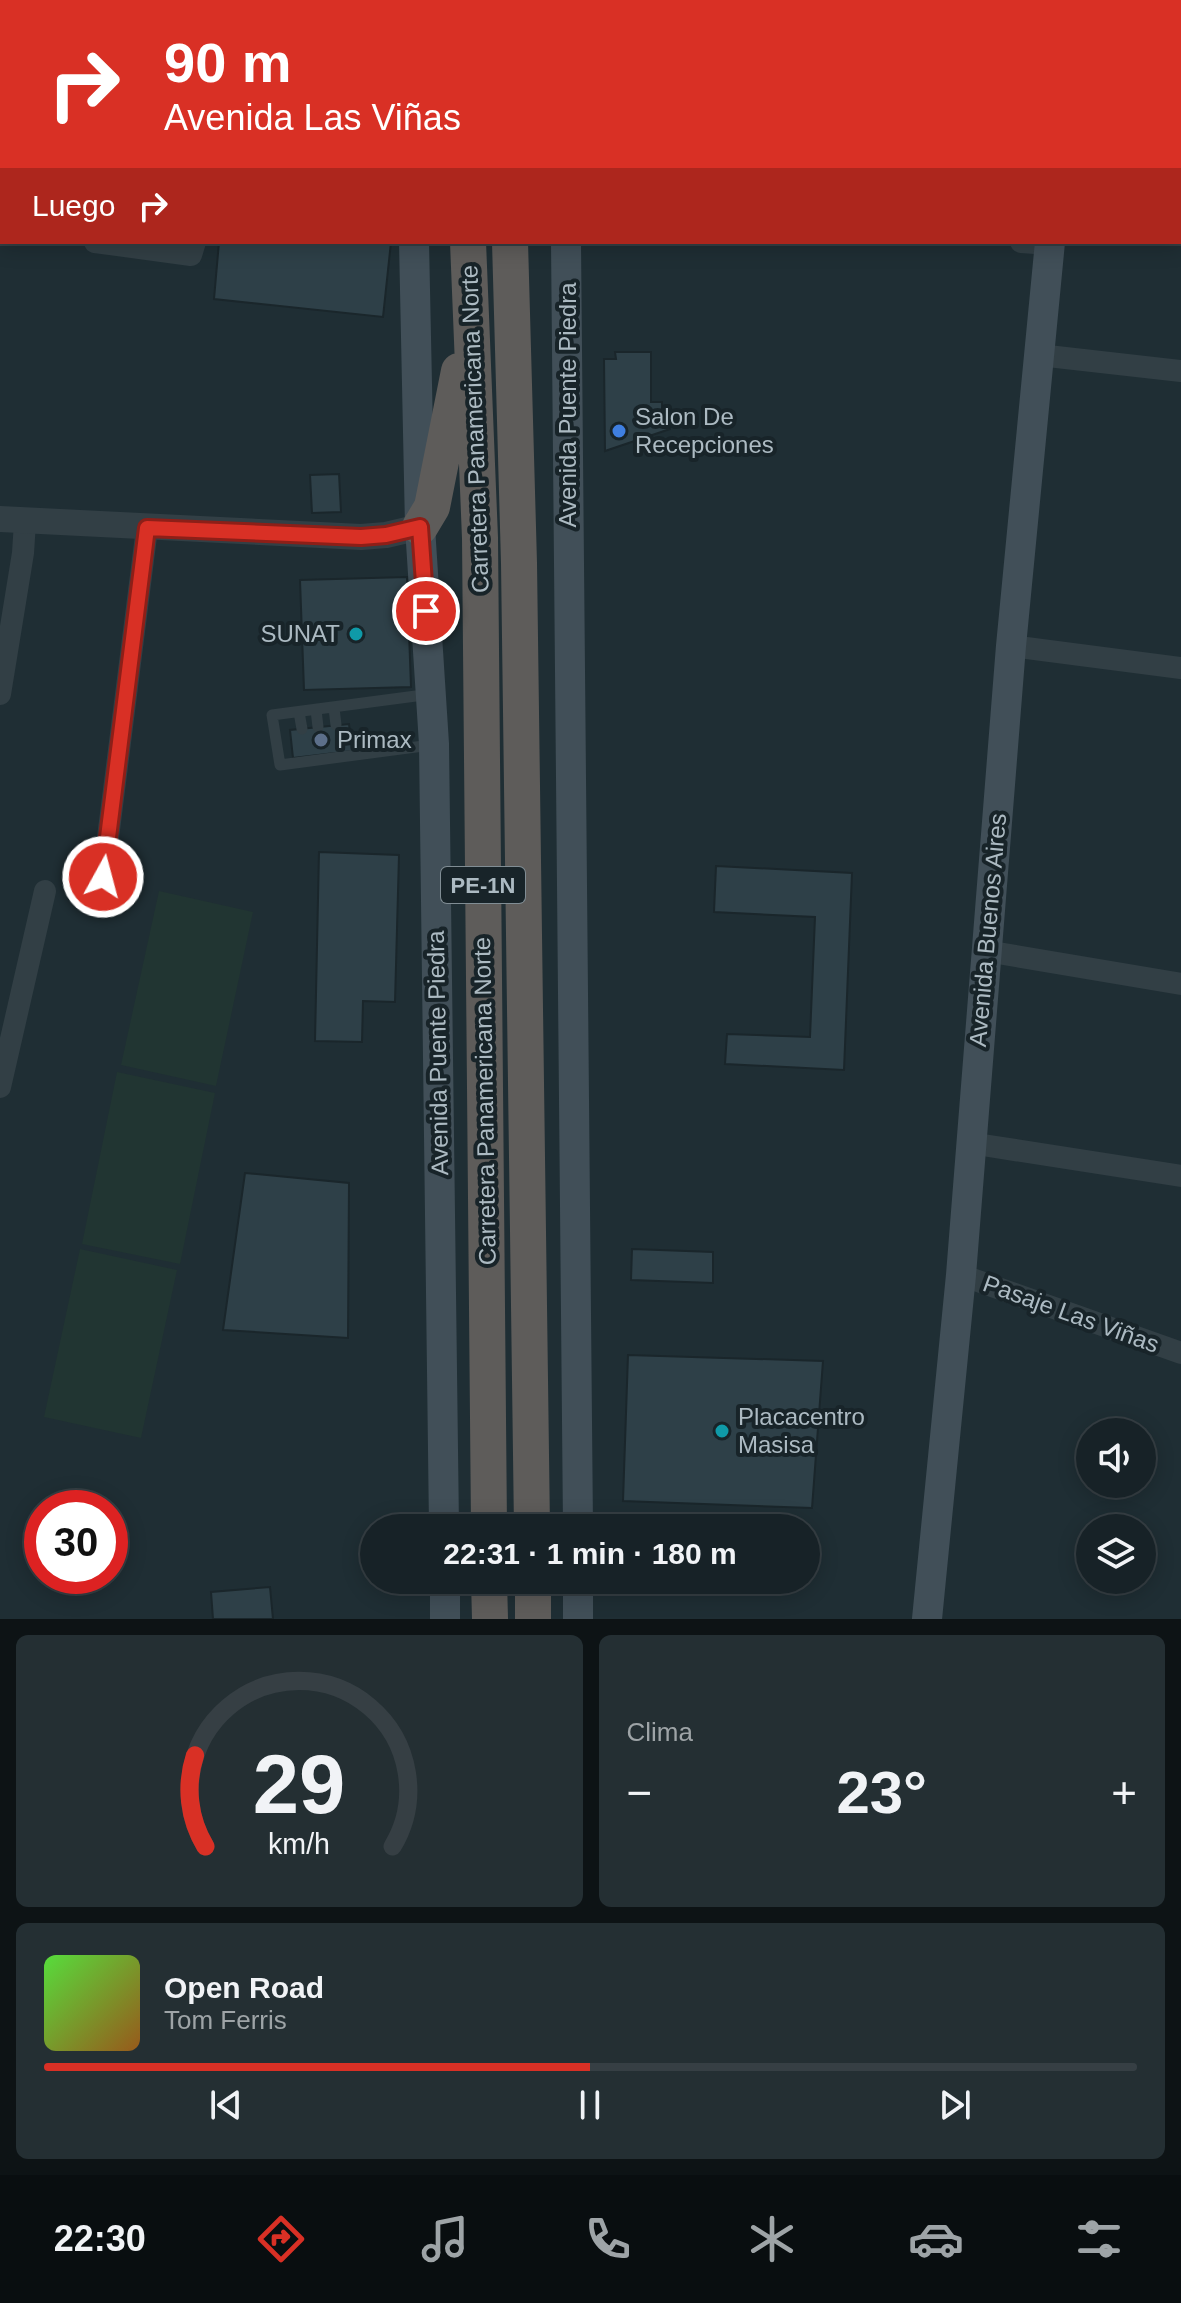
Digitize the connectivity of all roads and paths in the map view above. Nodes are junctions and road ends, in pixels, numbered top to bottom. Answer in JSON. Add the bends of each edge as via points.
{"nodes":[{"id":1,"x":110,"y":244,"type":"edge"},
{"id":2,"x":194,"y":244,"type":"edge"},
{"id":3,"x":414,"y":244,"type":"edge"},
{"id":4,"x":468,"y":244,"type":"edge"},
{"id":5,"x":510,"y":244,"type":"edge"},
{"id":6,"x":522,"y":244,"type":"edge"},
{"id":7,"x":566,"y":244,"type":"edge"},
{"id":8,"x":1040,"y":244,"type":"edge"},
{"id":9,"x":470,"y":315,"type":"junction"},
{"id":10,"x":512,"y":318,"type":"junction"},
{"id":11,"x":1039,"y":355,"type":"junction"},
{"id":12,"x":1181,"y":371,"type":"edge"},
{"id":13,"x":12,"y":521,"type":"edge"},
{"id":14,"x":420,"y":527,"type":"junction"},
{"id":15,"x":147,"y":528,"type":"junction"},
{"id":16,"x":1011,"y":646,"type":"junction"},
{"id":17,"x":1181,"y":668,"type":"edge"},
{"id":18,"x":0,"y":694,"type":"edge"},
{"id":19,"x":431,"y":694,"type":"junction"},
{"id":20,"x":334,"y":708,"type":"junction"},
{"id":21,"x":316,"y":710,"type":"junction"},
{"id":22,"x":299,"y":712,"type":"junction"},
{"id":23,"x":336,"y":725,"type":"dead end"},
{"id":24,"x":318,"y":727,"type":"dead end"},
{"id":25,"x":302,"y":729,"type":"dead end"},
{"id":26,"x":434,"y":744,"type":"junction"},
{"id":27,"x":103,"y":877,"type":"dead end"},
{"id":28,"x":45,"y":891,"type":"dead end"},
{"id":29,"x":986,"y":951,"type":"junction"},
{"id":30,"x":1181,"y":984,"type":"edge"},
{"id":31,"x":0,"y":1087,"type":"edge"},
{"id":32,"x":970,"y":1143,"type":"junction"},
{"id":33,"x":1181,"y":1176,"type":"edge"},
{"id":34,"x":961,"y":1275,"type":"junction"},
{"id":35,"x":1181,"y":1353,"type":"edge"},
{"id":36,"x":444,"y":1514,"type":"edge"},
{"id":37,"x":489,"y":1514,"type":"edge"},
{"id":38,"x":532,"y":1514,"type":"edge"},
{"id":39,"x":578,"y":1514,"type":"edge"},
{"id":40,"x":445,"y":1594,"type":"edge"},
{"id":41,"x":489,"y":1594,"type":"edge"},
{"id":42,"x":533,"y":1594,"type":"edge"},
{"id":43,"x":578,"y":1594,"type":"edge"},
{"id":44,"x":445,"y":1619,"type":"edge"},
{"id":45,"x":490,"y":1619,"type":"edge"},
{"id":46,"x":533,"y":1619,"type":"edge"},
{"id":47,"x":578,"y":1619,"type":"edge"},
{"id":48,"x":927,"y":1619,"type":"edge"}],
"edges":[{"from":1,"to":2,"type":"street","via":[[191,255]]},
{"from":3,"to":14,"type":"main road","name":"Avenida Puente Piedra"},
{"from":4,"to":9,"type":"highway","name":"Carretera Panamericana Norte","number":"PE-1N"},
{"from":5,"to":10,"type":"highway","name":"Carretera Panamericana Norte","number":"PE-1N"},
{"from":6,"to":10,"type":"highway"},
{"from":7,"to":39,"type":"main road","name":"Avenida Puente Piedra"},
{"from":8,"to":11,"type":"main road","name":"Avenida Buenos Aires"},
{"from":9,"to":14,"type":"highway","via":[[432,507]]},
{"from":9,"to":37,"type":"highway","name":"Carretera Panamericana Norte","number":"PE-1N","via":[[480,538]]},
{"from":10,"to":38,"type":"highway","name":"Carretera Panamericana Norte","number":"PE-1N"},
{"from":11,"to":12,"type":"street"},
{"from":11,"to":16,"type":"main road","name":"Avenida Buenos Aires"},
{"from":13,"to":15,"type":"street"},
{"from":13,"to":18,"type":"street","via":[[23,553]]},
{"from":14,"to":15,"type":"street","via":[[361,537]]},
{"from":14,"to":19,"type":"main road","name":"Avenida Puente Piedra"},
{"from":15,"to":27,"type":"street"},
{"from":16,"to":17,"type":"street"},
{"from":16,"to":29,"type":"main road","name":"Avenida Buenos Aires"},
{"from":19,"to":20,"type":"lane"},
{"from":19,"to":26,"type":"main road","name":"Avenida Puente Piedra"},
{"from":20,"to":21,"type":"lane"},
{"from":20,"to":23,"type":"lane"},
{"from":21,"to":22,"type":"lane"},
{"from":21,"to":24,"type":"lane"},
{"from":22,"to":25,"type":"lane"},
{"from":22,"to":26,"type":"lane","via":[[272,715],[280,765]]},
{"from":26,"to":36,"type":"main road","name":"Avenida Puente Piedra"},
{"from":28,"to":31,"type":"street"},
{"from":29,"to":30,"type":"street"},
{"from":29,"to":32,"type":"main road","name":"Avenida Buenos Aires"},
{"from":32,"to":33,"type":"street"},
{"from":32,"to":34,"type":"main road","name":"Avenida Buenos Aires"},
{"from":34,"to":35,"type":"street","name":"Pasaje Las Viñas"},
{"from":34,"to":48,"type":"main road","name":"Avenida Buenos Aires"},
{"from":40,"to":44,"type":"main road"},
{"from":41,"to":45,"type":"highway"},
{"from":42,"to":46,"type":"highway"},
{"from":43,"to":47,"type":"main road"}]}
